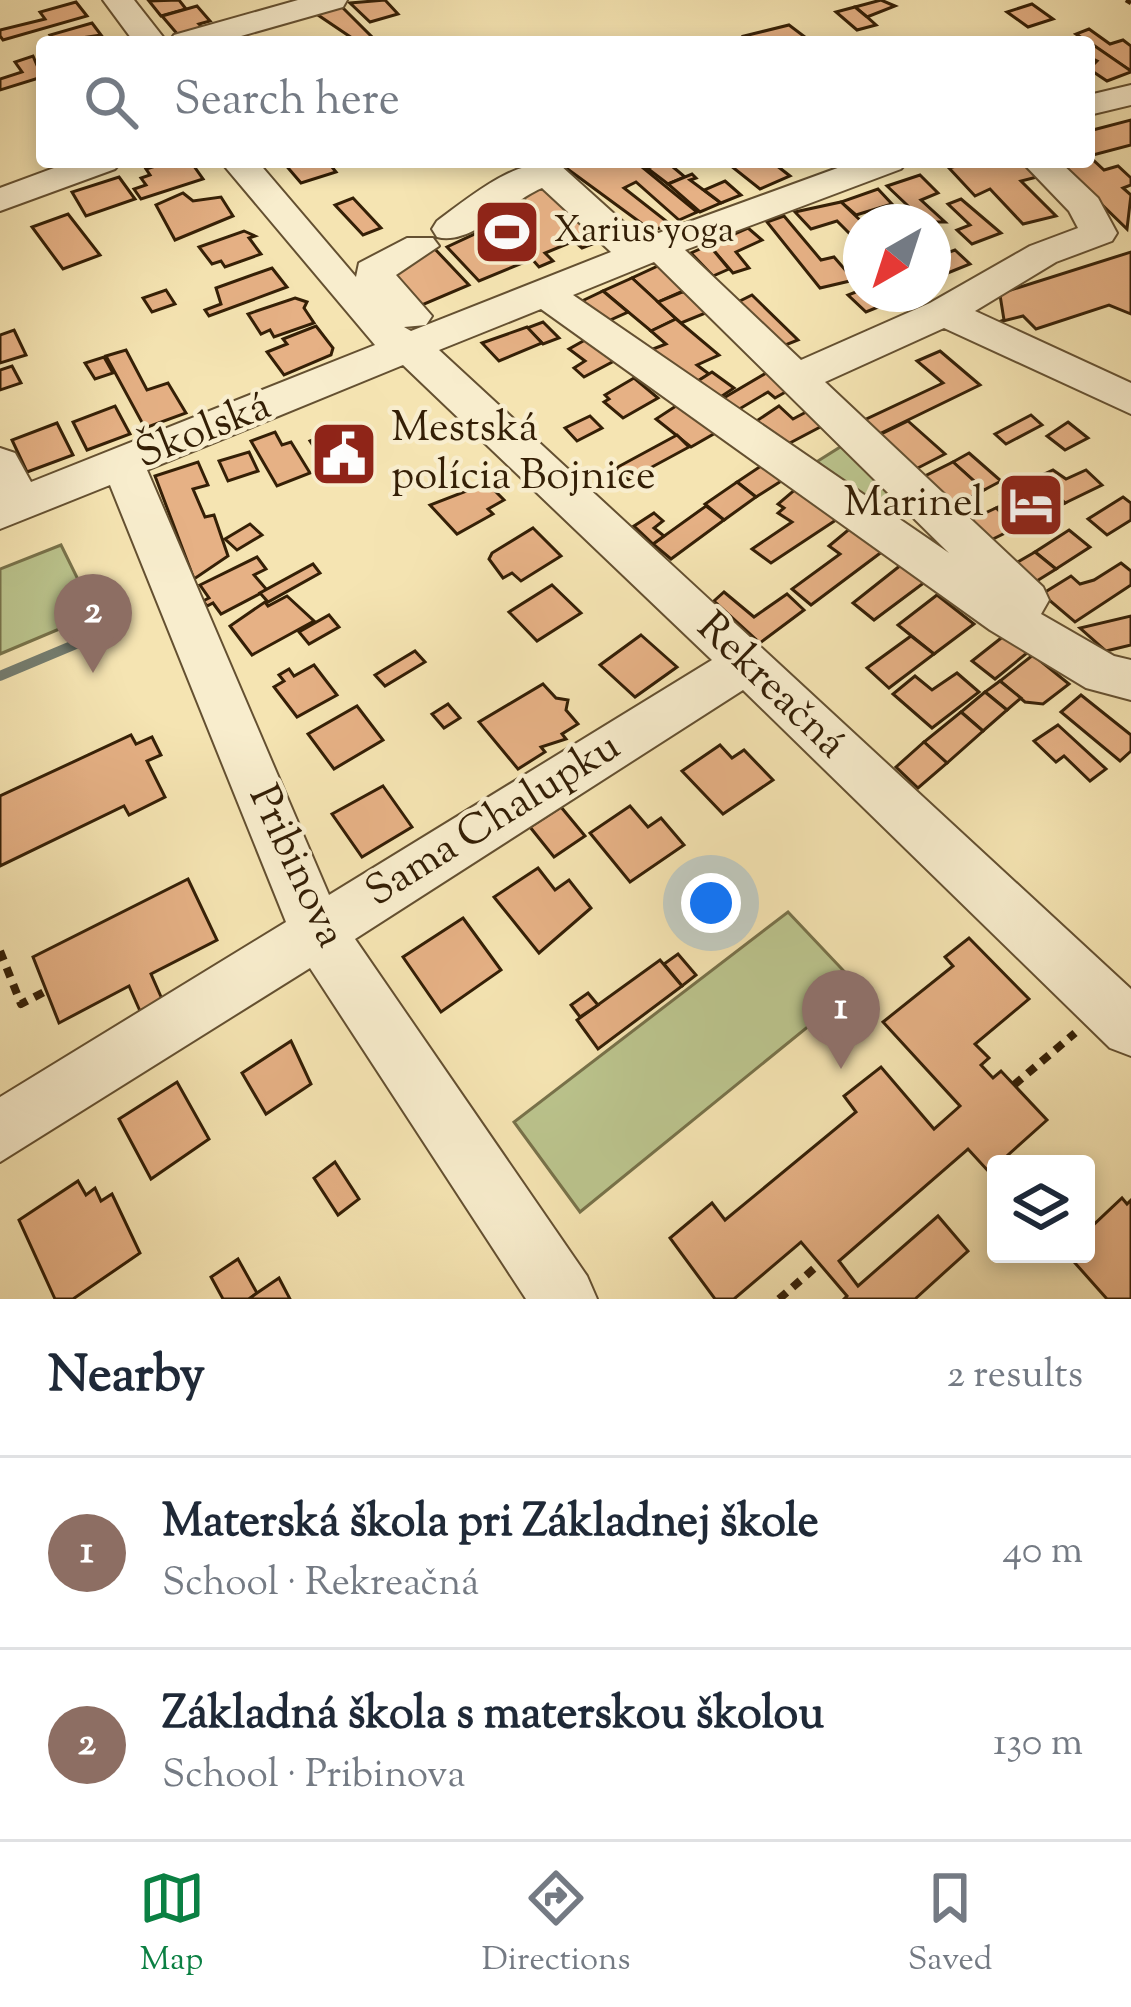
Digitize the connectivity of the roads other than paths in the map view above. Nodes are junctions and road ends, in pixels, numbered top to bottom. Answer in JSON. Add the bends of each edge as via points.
{"nodes":[{"id":1,"x":118,"y":0,"type":"edge"},
{"id":2,"x":332,"y":0,"type":"edge"},
{"id":3,"x":147,"y":36,"type":"edge"},
{"id":4,"x":205,"y":36,"type":"edge"},
{"id":5,"x":80,"y":168,"type":"edge"},
{"id":6,"x":243,"y":168,"type":"edge"},
{"id":7,"x":871,"y":168,"type":"edge"},
{"id":8,"x":1046,"y":168,"type":"edge"},
{"id":9,"x":5,"y":188,"type":"edge"},
{"id":10,"x":649,"y":252,"type":"junction"},
{"id":11,"x":548,"y":294,"type":"junction"},
{"id":12,"x":951,"y":307,"type":"edge"},
{"id":13,"x":944,"y":312,"type":"joint"},
{"id":14,"x":420,"y":345,"type":"junction"},
{"id":15,"x":794,"y":380,"type":"junction"},
{"id":16,"x":1124,"y":396,"type":"edge"},
{"id":17,"x":849,"y":433,"type":"junction"},
{"id":18,"x":1131,"y":440,"type":"edge"},
{"id":19,"x":0,"y":464,"type":"edge"},
{"id":20,"x":123,"y":465,"type":"junction"},
{"id":21,"x":793,"y":469,"type":"junction"},
{"id":22,"x":10,"y":508,"type":"edge"},
{"id":23,"x":930,"y":510,"type":"junction"},
{"id":24,"x":891,"y":536,"type":"junction"},
{"id":25,"x":745,"y":664,"type":"junction"},
{"id":26,"x":1117,"y":677,"type":"edge"},
{"id":27,"x":317,"y":931,"type":"junction"},
{"id":28,"x":1131,"y":1028,"type":"edge"},
{"id":29,"x":0,"y":1132,"type":"edge"},
{"id":30,"x":564,"y":1299,"type":"edge"}],
"edges":[{"from":1,"to":3,"type":"street"},
{"from":2,"to":4,"type":"street"},
{"from":5,"to":9,"type":"street"},
{"from":6,"to":14,"type":"street","via":[[378,328]]},
{"from":7,"to":10,"type":"street","name":"Školská"},
{"from":8,"to":12,"type":"street","via":[[1085,206],[1099,233]]},
{"from":10,"to":11,"type":"street","name":"Školská"},
{"from":10,"to":14,"type":"street","via":[[555,169],[507,189],[372,272]]},
{"from":10,"to":15,"type":"street"},
{"from":11,"to":14,"type":"street","name":"Školská"},
{"from":11,"to":21,"type":"street"},
{"from":13,"to":15,"type":"street"},
{"from":13,"to":16,"type":"street"},
{"from":14,"to":20,"type":"street","name":"Školská"},
{"from":14,"to":25,"type":"street","name":"Rekreačná"},
{"from":15,"to":17,"type":"street"},
{"from":16,"to":18,"type":"street"},
{"from":17,"to":21,"type":"street"},
{"from":17,"to":23,"type":"street"},
{"from":19,"to":22,"type":"street"},
{"from":20,"to":22,"type":"street","name":"Školská"},
{"from":20,"to":27,"type":"street","name":"Pribinova"},
{"from":21,"to":24,"type":"street"},
{"from":23,"to":24,"type":"street"},
{"from":23,"to":26,"type":"street"},
{"from":24,"to":26,"type":"street"},
{"from":25,"to":27,"type":"street","name":"Sama Chalupku"},
{"from":25,"to":28,"type":"street","name":"Rekreačná"},
{"from":27,"to":29,"type":"street","name":"Sama Chalupku"},
{"from":27,"to":30,"type":"street","name":"Pribinova"}]}
